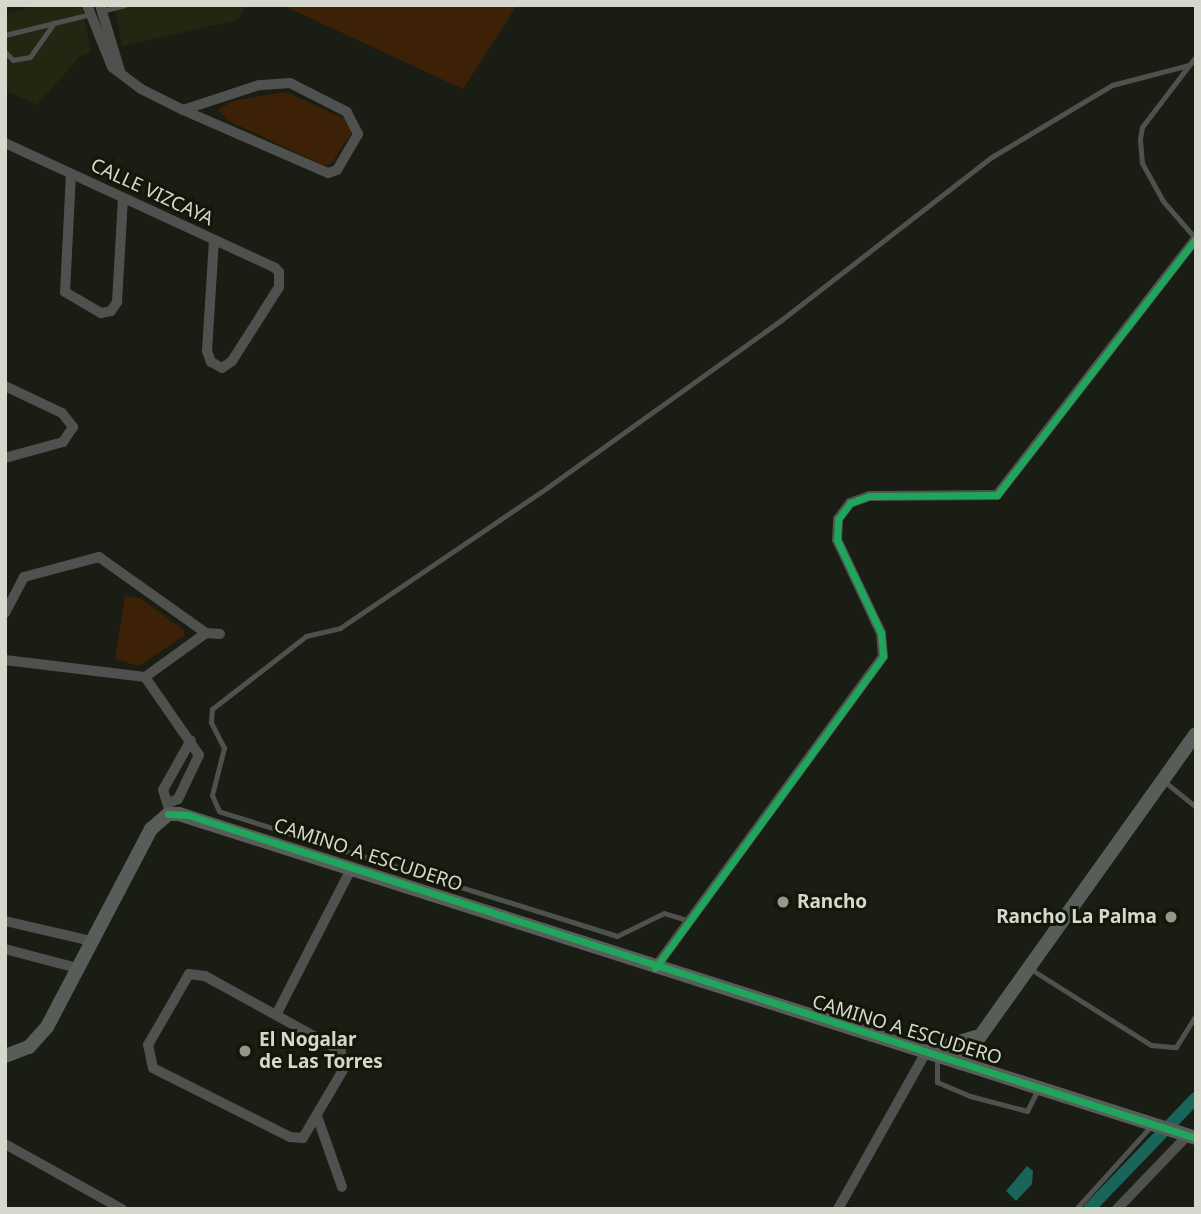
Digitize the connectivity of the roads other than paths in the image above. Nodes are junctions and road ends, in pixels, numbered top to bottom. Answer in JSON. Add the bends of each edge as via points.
{"nodes":[{"id":1,"x":125,"y":5,"type":"edge"},
{"id":2,"x":100,"y":8,"type":"edge"},
{"id":3,"x":88,"y":10,"type":"edge"},
{"id":4,"x":54,"y":23,"type":"junction"},
{"id":5,"x":5,"y":35,"type":"edge"},
{"id":6,"x":5,"y":52,"type":"edge"},
{"id":7,"x":1196,"y":56,"type":"edge"},
{"id":8,"x":1189,"y":65,"type":"junction"},
{"id":9,"x":121,"y":76,"type":"junction"},
{"id":10,"x":183,"y":110,"type":"junction"},
{"id":11,"x":5,"y":143,"type":"edge"},
{"id":12,"x":71,"y":174,"type":"junction"},
{"id":13,"x":123,"y":198,"type":"junction"},
{"id":14,"x":1195,"y":238,"type":"edge"},
{"id":15,"x":214,"y":240,"type":"junction"},
{"id":16,"x":5,"y":386,"type":"edge"},
{"id":17,"x":5,"y":458,"type":"edge"},
{"id":18,"x":5,"y":613,"type":"edge"},
{"id":19,"x":206,"y":633,"type":"junction"},
{"id":20,"x":220,"y":634,"type":"dead end"},
{"id":21,"x":5,"y":660,"type":"edge"},
{"id":22,"x":145,"y":677,"type":"junction"},
{"id":23,"x":1196,"y":734,"type":"edge"},
{"id":24,"x":191,"y":740,"type":"junction"},
{"id":25,"x":1163,"y":779,"type":"junction"},
{"id":26,"x":1196,"y":807,"type":"edge"},
{"id":27,"x":168,"y":808,"type":"junction"},
{"id":28,"x":350,"y":871,"type":"junction"},
{"id":29,"x":5,"y":920,"type":"edge"},
{"id":30,"x":690,"y":921,"type":"junction"},
{"id":31,"x":91,"y":941,"type":"junction"},
{"id":32,"x":5,"y":949,"type":"edge"},
{"id":33,"x":1027,"y":967,"type":"junction"},
{"id":34,"x":78,"y":968,"type":"junction"},
{"id":35,"x":656,"y":968,"type":"junction"},
{"id":36,"x":277,"y":1013,"type":"junction"},
{"id":37,"x":1196,"y":1015,"type":"edge"},
{"id":38,"x":976,"y":1037,"type":"junction"},
{"id":39,"x":931,"y":1054,"type":"junction"},
{"id":40,"x":5,"y":1056,"type":"edge"},
{"id":41,"x":961,"y":1063,"type":"junction"},
{"id":42,"x":1039,"y":1086,"type":"junction"},
{"id":43,"x":317,"y":1116,"type":"junction"},
{"id":44,"x":1157,"y":1125,"type":"junction"},
{"id":45,"x":1188,"y":1136,"type":"edge"},
{"id":46,"x":5,"y":1144,"type":"edge"},
{"id":47,"x":342,"y":1187,"type":"dead end"},
{"id":48,"x":122,"y":1209,"type":"edge"},
{"id":49,"x":838,"y":1209,"type":"edge"},
{"id":50,"x":1076,"y":1209,"type":"edge"},
{"id":51,"x":1117,"y":1209,"type":"edge"}],
"edges":[{"from":1,"to":2,"type":"lane"},
{"from":2,"to":3,"type":"lane"},
{"from":2,"to":9,"type":"street"},
{"from":3,"to":4,"type":"lane"},
{"from":3,"to":9,"type":"street","via":[[104,56]]},
{"from":4,"to":5,"type":"lane"},
{"from":4,"to":6,"type":"lane","via":[[30,57],[13,60]]},
{"from":7,"to":8,"type":"lane"},
{"from":8,"to":14,"type":"lane","via":[[1142,127],[1140,153],[1163,201]]},
{"from":8,"to":30,"type":"lane","via":[[1112,85],[990,158],[780,321],[548,487],[340,628],[306,636],[212,709],[211,722],[223,748],[212,795],[219,811],[617,936],[664,913]]},
{"from":9,"to":10,"type":"street"},
{"from":10,"to":10,"type":"street","via":[[328,173],[337,170],[358,134],[347,112],[290,83],[259,85]]},
{"from":11,"to":12,"type":"street","name":"CALLE VIZCAYA"},
{"from":12,"to":13,"type":"street","name":"CALLE VIZCAYA"},
{"from":12,"to":13,"type":"street","via":[[67,296],[101,313],[111,312],[118,296]]},
{"from":13,"to":15,"type":"street","name":"CALLE VIZCAYA"},
{"from":14,"to":30,"type":"street","via":[[997,495],[869,496],[850,503],[838,519],[837,540],[881,633],[883,656]]},
{"from":15,"to":15,"type":"street","name":"CALLE VIZCAYA","via":[[275,268],[280,276],[279,287],[226,367],[208,358]]},
{"from":16,"to":17,"type":"street","via":[[62,413],[74,427],[63,442]]},
{"from":18,"to":19,"type":"street","via":[[24,577],[99,557]]},
{"from":19,"to":20,"type":"street"},
{"from":19,"to":22,"type":"street"},
{"from":21,"to":22,"type":"street"},
{"from":22,"to":24,"type":"street"},
{"from":23,"to":25,"type":"street"},
{"from":24,"to":27,"type":"street","via":[[163,790]]},
{"from":24,"to":27,"type":"street","via":[[199,759],[178,799]]},
{"from":25,"to":26,"type":"lane"},
{"from":25,"to":33,"type":"street"},
{"from":27,"to":28,"type":"street","name":"CAMINO A ESCUDERO"},
{"from":27,"to":31,"type":"street","via":[[151,829]]},
{"from":28,"to":35,"type":"street","name":"CAMINO A ESCUDERO"},
{"from":28,"to":36,"type":"street"},
{"from":29,"to":31,"type":"street"},
{"from":30,"to":35,"type":"street"},
{"from":31,"to":34,"type":"street"},
{"from":32,"to":34,"type":"street"},
{"from":33,"to":37,"type":"lane","via":[[1152,1045],[1176,1047]]},
{"from":33,"to":38,"type":"street"},
{"from":34,"to":40,"type":"street","via":[[47,1027],[29,1048]]},
{"from":35,"to":39,"type":"street","name":"CAMINO A ESCUDERO"},
{"from":36,"to":43,"type":"street","via":[[333,1045],[344,1058],[343,1070]]},
{"from":36,"to":43,"type":"street","via":[[205,976],[188,974],[153,1033],[147,1058],[153,1068],[183,1086],[296,1139],[303,1138]]},
{"from":38,"to":39,"type":"street"},
{"from":38,"to":41,"type":"street"},
{"from":39,"to":41,"type":"street","name":"CAMINO A ESCUDERO"},
{"from":39,"to":42,"type":"lane","via":[[937,1082],[970,1096],[1030,1111]]},
{"from":39,"to":49,"type":"street"},
{"from":41,"to":42,"type":"street","name":"CAMINO A ESCUDERO"},
{"from":42,"to":44,"type":"street","name":"CAMINO A ESCUDERO"},
{"from":43,"to":47,"type":"street"},
{"from":44,"to":45,"type":"street","name":"CAMINO A ESCUDERO"},
{"from":44,"to":50,"type":"lane"},
{"from":45,"to":51,"type":"street"},
{"from":46,"to":48,"type":"street"}]}
